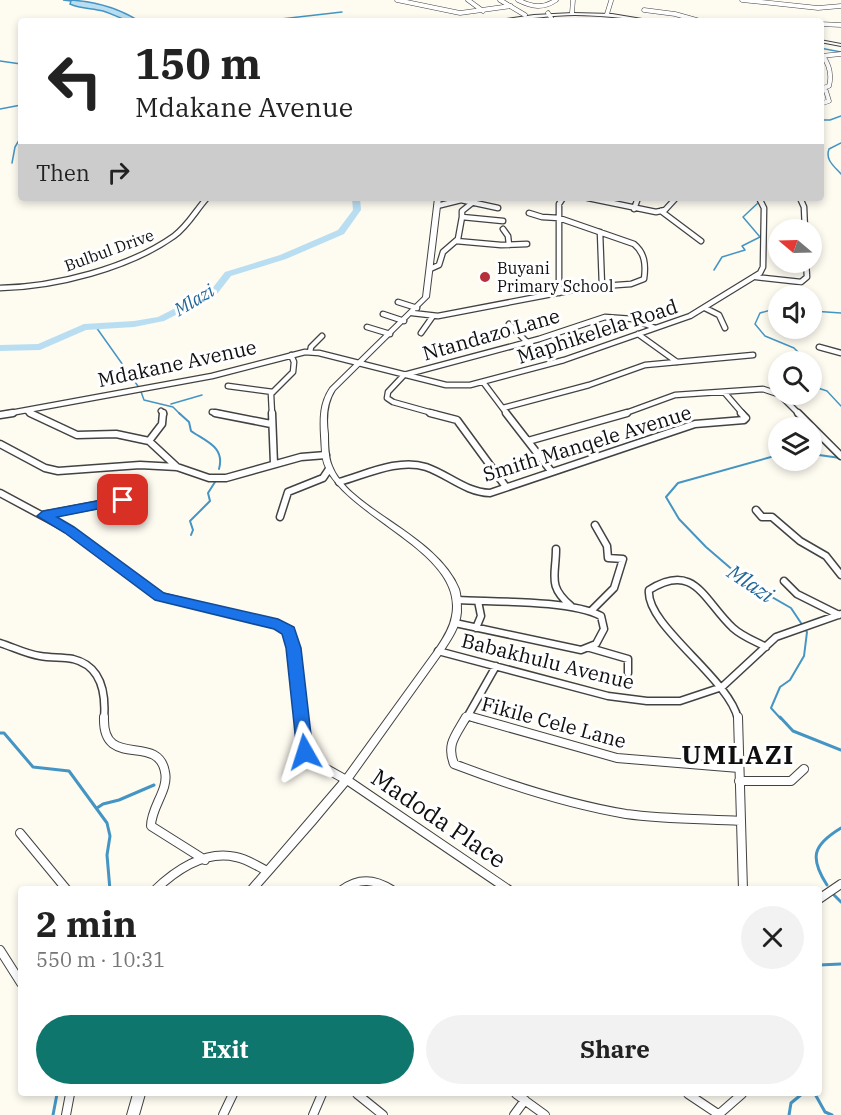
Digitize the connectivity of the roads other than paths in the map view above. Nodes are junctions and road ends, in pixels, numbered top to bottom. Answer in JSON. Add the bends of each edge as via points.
{"nodes":[{"id":1,"x":397,"y":0,"type":"edge"},
{"id":2,"x":468,"y":0,"type":"edge"},
{"id":3,"x":508,"y":0,"type":"edge"},
{"id":4,"x":518,"y":0,"type":"edge"},
{"id":5,"x":544,"y":0,"type":"edge"},
{"id":6,"x":556,"y":0,"type":"edge"},
{"id":7,"x":573,"y":0,"type":"edge"},
{"id":8,"x":742,"y":0,"type":"edge"},
{"id":9,"x":502,"y":1,"type":"edge"},
{"id":10,"x":610,"y":1,"type":"edge"},
{"id":11,"x":551,"y":4,"type":"junction"},
{"id":12,"x":511,"y":6,"type":"junction"},
{"id":13,"x":841,"y":6,"type":"edge"},
{"id":14,"x":644,"y":10,"type":"dead end"},
{"id":15,"x":483,"y":11,"type":"junction"},
{"id":16,"x":572,"y":12,"type":"junction"},
{"id":17,"x":548,"y":13,"type":"junction"},
{"id":18,"x":607,"y":14,"type":"junction"},
{"id":19,"x":525,"y":15,"type":"junction"},
{"id":20,"x":664,"y":17,"type":"dead end"},
{"id":21,"x":510,"y":18,"type":"edge"},
{"id":22,"x":552,"y":18,"type":"edge"},
{"id":23,"x":633,"y":18,"type":"edge"},
{"id":24,"x":683,"y":18,"type":"edge"},
{"id":25,"x":689,"y":18,"type":"edge"},
{"id":26,"x":824,"y":24,"type":"edge"},
{"id":27,"x":840,"y":25,"type":"edge"},
{"id":28,"x":824,"y":42,"type":"edge"},
{"id":29,"x":841,"y":45,"type":"edge"},
{"id":30,"x":824,"y":56,"type":"edge"},
{"id":31,"x":841,"y":56,"type":"edge"},
{"id":32,"x":824,"y":58,"type":"edge"},
{"id":33,"x":824,"y":87,"type":"edge"},
{"id":34,"x":824,"y":90,"type":"edge"},
{"id":35,"x":824,"y":103,"type":"edge"},
{"id":36,"x":204,"y":201,"type":"edge"},
{"id":37,"x":465,"y":201,"type":"edge"},
{"id":38,"x":561,"y":201,"type":"edge"},
{"id":39,"x":605,"y":201,"type":"edge"},
{"id":40,"x":637,"y":201,"type":"edge"},
{"id":41,"x":673,"y":201,"type":"edge"},
{"id":42,"x":760,"y":201,"type":"edge"},
{"id":43,"x":801,"y":201,"type":"edge"},
{"id":44,"x":437,"y":202,"type":"edge"},
{"id":45,"x":472,"y":203,"type":"junction"},
{"id":46,"x":498,"y":208,"type":"dead end"},
{"id":47,"x":634,"y":209,"type":"junction"},
{"id":48,"x":662,"y":212,"type":"junction"},
{"id":49,"x":529,"y":213,"type":"dead end"},
{"id":50,"x":462,"y":217,"type":"junction"},
{"id":51,"x":560,"y":218,"type":"junction"},
{"id":52,"x":805,"y":219,"type":"edge"},
{"id":53,"x":503,"y":221,"type":"dead end"},
{"id":54,"x":503,"y":229,"type":"dead end"},
{"id":55,"x":600,"y":232,"type":"junction"},
{"id":56,"x":456,"y":241,"type":"junction"},
{"id":57,"x":701,"y":242,"type":"dead end"},
{"id":58,"x":527,"y":244,"type":"dead end"},
{"id":59,"x":509,"y":245,"type":"junction"},
{"id":60,"x":430,"y":269,"type":"junction"},
{"id":61,"x":807,"y":273,"type":"edge"},
{"id":62,"x":756,"y":277,"type":"junction"},
{"id":63,"x":602,"y":286,"type":"junction"},
{"id":64,"x":0,"y":288,"type":"edge"},
{"id":65,"x":559,"y":293,"type":"junction"},
{"id":66,"x":398,"y":302,"type":"dead end"},
{"id":67,"x":705,"y":308,"type":"junction"},
{"id":68,"x":415,"y":310,"type":"junction"},
{"id":69,"x":383,"y":314,"type":"dead end"},
{"id":70,"x":434,"y":316,"type":"junction"},
{"id":71,"x":404,"y":321,"type":"junction"},
{"id":72,"x":509,"y":324,"type":"dead end"},
{"id":73,"x":367,"y":327,"type":"dead end"},
{"id":74,"x":655,"y":328,"type":"junction"},
{"id":75,"x":725,"y":328,"type":"dead end"},
{"id":76,"x":422,"y":333,"type":"dead end"},
{"id":77,"x":390,"y":334,"type":"junction"},
{"id":78,"x":638,"y":334,"type":"junction"},
{"id":79,"x":322,"y":336,"type":"dead end"},
{"id":80,"x":527,"y":342,"type":"junction"},
{"id":81,"x":819,"y":347,"type":"dead end"},
{"id":82,"x":310,"y":352,"type":"junction"},
{"id":83,"x":841,"y":352,"type":"edge"},
{"id":84,"x":291,"y":355,"type":"junction"},
{"id":85,"x":753,"y":355,"type":"dead end"},
{"id":86,"x":678,"y":362,"type":"junction"},
{"id":87,"x":359,"y":363,"type":"junction"},
{"id":88,"x":404,"y":375,"type":"junction"},
{"id":89,"x":483,"y":382,"type":"junction"},
{"id":90,"x":228,"y":386,"type":"dead end"},
{"id":91,"x":768,"y":391,"type":"edge"},
{"id":92,"x":273,"y":392,"type":"junction"},
{"id":93,"x":724,"y":392,"type":"junction"},
{"id":94,"x":790,"y":405,"type":"edge"},
{"id":95,"x":503,"y":408,"type":"junction"},
{"id":96,"x":26,"y":410,"type":"junction"},
{"id":97,"x":161,"y":411,"type":"dead end"},
{"id":98,"x":212,"y":412,"type":"dead end"},
{"id":99,"x":0,"y":415,"type":"edge"},
{"id":100,"x":271,"y":424,"type":"junction"},
{"id":101,"x":148,"y":441,"type":"junction"},
{"id":102,"x":528,"y":441,"type":"junction"},
{"id":103,"x":0,"y":444,"type":"edge"},
{"id":104,"x":326,"y":455,"type":"junction"},
{"id":105,"x":841,"y":456,"type":"edge"},
{"id":106,"x":274,"y":464,"type":"junction"},
{"id":107,"x":177,"y":467,"type":"junction"},
{"id":108,"x":329,"y":469,"type":"junction"},
{"id":109,"x":551,"y":471,"type":"junction"},
{"id":110,"x":339,"y":482,"type":"junction"},
{"id":111,"x":506,"y":487,"type":"junction"},
{"id":112,"x":2,"y":496,"type":"edge"},
{"id":113,"x":123,"y":500,"type":"dead end"},
{"id":114,"x":756,"y":510,"type":"dead end"},
{"id":115,"x":43,"y":516,"type":"junction"},
{"id":116,"x":280,"y":517,"type":"dead end"},
{"id":117,"x":595,"y":525,"type":"dead end"},
{"id":118,"x":556,"y":549,"type":"dead end"},
{"id":119,"x":841,"y":575,"type":"edge"},
{"id":120,"x":784,"y":581,"type":"dead end"},
{"id":121,"x":458,"y":600,"type":"junction"},
{"id":122,"x":478,"y":601,"type":"junction"},
{"id":123,"x":571,"y":607,"type":"junction"},
{"id":124,"x":591,"y":611,"type":"junction"},
{"id":125,"x":840,"y":615,"type":"edge"},
{"id":126,"x":454,"y":623,"type":"junction"},
{"id":127,"x":476,"y":628,"type":"junction"},
{"id":128,"x":0,"y":643,"type":"edge"},
{"id":129,"x":766,"y":646,"type":"junction"},
{"id":130,"x":590,"y":648,"type":"junction"},
{"id":131,"x":438,"y":651,"type":"junction"},
{"id":132,"x":496,"y":666,"type":"junction"},
{"id":133,"x":628,"y":673,"type":"dead end"},
{"id":134,"x":722,"y":687,"type":"junction"},
{"id":135,"x":468,"y":716,"type":"junction"},
{"id":136,"x":739,"y":768,"type":"junction"},
{"id":137,"x":804,"y":769,"type":"dead end"},
{"id":138,"x":346,"y":779,"type":"junction"},
{"id":139,"x":740,"y":781,"type":"junction"},
{"id":140,"x":740,"y":821,"type":"junction"},
{"id":141,"x":20,"y":833,"type":"dead end"},
{"id":142,"x":205,"y":860,"type":"junction"},
{"id":143,"x":267,"y":872,"type":"junction"},
{"id":144,"x":841,"y":884,"type":"edge"},
{"id":145,"x":64,"y":886,"type":"edge"},
{"id":146,"x":159,"y":886,"type":"edge"},
{"id":147,"x":255,"y":886,"type":"edge"},
{"id":148,"x":347,"y":886,"type":"edge"},
{"id":149,"x":384,"y":886,"type":"edge"},
{"id":150,"x":503,"y":886,"type":"edge"},
{"id":151,"x":743,"y":886,"type":"edge"},
{"id":152,"x":822,"y":897,"type":"edge"},
{"id":153,"x":0,"y":950,"type":"edge"},
{"id":154,"x":18,"y":978,"type":"edge"},
{"id":155,"x":70,"y":1096,"type":"edge"},
{"id":156,"x":138,"y":1096,"type":"edge"},
{"id":157,"x":232,"y":1096,"type":"edge"},
{"id":158,"x":321,"y":1096,"type":"edge"},
{"id":159,"x":359,"y":1096,"type":"edge"},
{"id":160,"x":519,"y":1096,"type":"edge"},
{"id":161,"x":691,"y":1096,"type":"edge"},
{"id":162,"x":740,"y":1096,"type":"edge"},
{"id":163,"x":525,"y":1100,"type":"junction"},
{"id":164,"x":66,"y":1115,"type":"edge"},
{"id":165,"x":133,"y":1115,"type":"edge"},
{"id":166,"x":223,"y":1115,"type":"edge"},
{"id":167,"x":313,"y":1115,"type":"edge"},
{"id":168,"x":383,"y":1115,"type":"edge"},
{"id":169,"x":514,"y":1115,"type":"edge"},
{"id":170,"x":545,"y":1115,"type":"edge"},
{"id":171,"x":718,"y":1115,"type":"edge"}],
"edges":[{"from":1,"to":15,"type":"street","via":[[456,13]]},
{"from":2,"to":15,"type":"street"},
{"from":3,"to":9,"type":"street"},
{"from":4,"to":11,"type":"street","via":[[534,8]]},
{"from":5,"to":11,"type":"street"},
{"from":6,"to":11,"type":"street"},
{"from":7,"to":16,"type":"street"},
{"from":8,"to":13,"type":"street","via":[[818,8]]},
{"from":9,"to":12,"type":"street"},
{"from":10,"to":18,"type":"street"},
{"from":12,"to":15,"type":"street"},
{"from":12,"to":19,"type":"street"},
{"from":14,"to":25,"type":"street"},
{"from":16,"to":17,"type":"street"},
{"from":16,"to":18,"type":"street"},
{"from":17,"to":19,"type":"street"},
{"from":17,"to":22,"type":"street"},
{"from":18,"to":23,"type":"street"},
{"from":19,"to":21,"type":"street"},
{"from":20,"to":24,"type":"street"},
{"from":26,"to":27,"type":"street"},
{"from":28,"to":29,"type":"street"},
{"from":30,"to":31,"type":"street"},
{"from":32,"to":33,"type":"street","via":[[830,66],[831,83]]},
{"from":34,"to":35,"type":"street","via":[[829,101]]},
{"from":36,"to":64,"type":"street","name":"Bulbul Drive","via":[[176,235],[141,254],[41,285]]},
{"from":37,"to":45,"type":"street"},
{"from":38,"to":51,"type":"street"},
{"from":39,"to":47,"type":"street"},
{"from":40,"to":47,"type":"street"},
{"from":41,"to":48,"type":"street"},
{"from":42,"to":62,"type":"street","via":[[764,208],[763,267]]},
{"from":43,"to":52,"type":"street"},
{"from":44,"to":60,"type":"street"},
{"from":45,"to":46,"type":"street"},
{"from":45,"to":50,"type":"street","via":[[461,211]]},
{"from":47,"to":48,"type":"street"},
{"from":48,"to":57,"type":"street"},
{"from":49,"to":51,"type":"street"},
{"from":50,"to":53,"type":"street"},
{"from":50,"to":56,"type":"street"},
{"from":51,"to":55,"type":"street"},
{"from":51,"to":65,"type":"street"},
{"from":54,"to":59,"type":"street"},
{"from":55,"to":63,"type":"street"},
{"from":55,"to":63,"type":"street","via":[[638,246],[645,273],[644,279],[635,283]]},
{"from":56,"to":59,"type":"street"},
{"from":56,"to":60,"type":"street","via":[[443,252],[439,265]]},
{"from":58,"to":59,"type":"street"},
{"from":60,"to":68,"type":"street","via":[[427,292]]},
{"from":61,"to":62,"type":"street","via":[[801,282]]},
{"from":62,"to":67,"type":"street","name":"Maphikelela Road"},
{"from":63,"to":65,"type":"street"},
{"from":65,"to":70,"type":"street"},
{"from":66,"to":68,"type":"street"},
{"from":67,"to":74,"type":"street","name":"Maphikelela Road"},
{"from":67,"to":75,"type":"street","via":[[719,315]]},
{"from":68,"to":70,"type":"street"},
{"from":68,"to":71,"type":"street"},
{"from":69,"to":71,"type":"street"},
{"from":70,"to":76,"type":"street"},
{"from":71,"to":77,"type":"street"},
{"from":72,"to":80,"type":"street"},
{"from":73,"to":77,"type":"street"},
{"from":74,"to":78,"type":"street","name":"Maphikelela Road"},
{"from":74,"to":80,"type":"street","name":"Ntandazo Lane","via":[[633,318],[604,317]]},
{"from":77,"to":87,"type":"street"},
{"from":78,"to":86,"type":"street"},
{"from":78,"to":89,"type":"street","name":"Maphikelela Road"},
{"from":79,"to":82,"type":"street"},
{"from":80,"to":88,"type":"street","name":"Ntandazo Lane"},
{"from":81,"to":83,"type":"street"},
{"from":82,"to":84,"type":"street","name":"Mdakane Avenue"},
{"from":82,"to":87,"type":"street","name":"Mdakane Avenue"},
{"from":84,"to":92,"type":"street","via":[[295,370]]},
{"from":84,"to":96,"type":"street","name":"Mdakane Avenue","via":[[212,376]]},
{"from":85,"to":86,"type":"street"},
{"from":86,"to":95,"type":"street","via":[[645,365]]},
{"from":87,"to":88,"type":"street","name":"Maphikelela Road"},
{"from":87,"to":104,"type":"street","via":[[332,389],[325,402]]},
{"from":88,"to":89,"type":"street","name":"Maphikelela Road","via":[[452,386]]},
{"from":88,"to":111,"type":"street","via":[[388,392],[389,400],[457,420]]},
{"from":89,"to":95,"type":"street"},
{"from":90,"to":92,"type":"street"},
{"from":91,"to":93,"type":"street"},
{"from":92,"to":100,"type":"street"},
{"from":93,"to":102,"type":"street","via":[[669,396],[623,414]]},
{"from":93,"to":109,"type":"street","name":"Smith Manqele Avenue","via":[[744,413],[744,420],[695,424]]},
{"from":94,"to":105,"type":"street"},
{"from":95,"to":102,"type":"street"},
{"from":96,"to":99,"type":"street","name":"Mdakane Avenue"},
{"from":96,"to":101,"type":"street","via":[[77,435],[116,434]]},
{"from":97,"to":101,"type":"street","via":[[164,420]]},
{"from":98,"to":100,"type":"street"},
{"from":100,"to":106,"type":"street"},
{"from":101,"to":107,"type":"street"},
{"from":102,"to":109,"type":"street"},
{"from":103,"to":107,"type":"street","via":[[58,471],[130,464]]},
{"from":104,"to":106,"type":"street"},
{"from":104,"to":108,"type":"street"},
{"from":106,"to":107,"type":"street","via":[[218,478]]},
{"from":108,"to":110,"type":"street"},
{"from":108,"to":116,"type":"street","via":[[323,478],[288,492]]},
{"from":109,"to":111,"type":"street","name":"Smith Manqele Avenue"},
{"from":110,"to":111,"type":"street","name":"Smith Manqele Avenue","via":[[411,465],[479,492]]},
{"from":110,"to":121,"type":"street","via":[[438,563],[454,584]]},
{"from":112,"to":115,"type":"street"},
{"from":113,"to":115,"type":"street"},
{"from":114,"to":119,"type":"street","via":[[826,556]]},
{"from":115,"to":138,"type":"street","via":[[69,530],[160,596],[289,631],[305,752],[314,764]]},
{"from":117,"to":124,"type":"street","via":[[607,546],[608,558],[623,559],[614,588]]},
{"from":118,"to":123,"type":"street","via":[[552,579],[555,591]]},
{"from":120,"to":125,"type":"street","via":[[797,594]]},
{"from":121,"to":122,"type":"street"},
{"from":121,"to":126,"type":"street"},
{"from":122,"to":123,"type":"street"},
{"from":122,"to":127,"type":"street","via":[[481,616]]},
{"from":123,"to":124,"type":"street"},
{"from":124,"to":130,"type":"street","via":[[601,616],[604,630]]},
{"from":125,"to":129,"type":"street","name":"Babakhulu Avenue","via":[[776,637]]},
{"from":126,"to":127,"type":"street"},
{"from":126,"to":131,"type":"street"},
{"from":127,"to":130,"type":"street","via":[[571,649]]},
{"from":128,"to":142,"type":"street","via":[[33,655],[74,660],[93,672],[105,692],[106,740],[120,748],[151,753],[164,766],[164,784],[153,809],[151,826]]},
{"from":129,"to":134,"type":"street","name":"Babakhulu Avenue"},
{"from":129,"to":134,"type":"street","via":[[734,630],[695,583],[668,579],[650,590],[648,598],[653,608],[689,655]]},
{"from":130,"to":133,"type":"street","via":[[628,659]]},
{"from":131,"to":132,"type":"street","name":"Babakhulu Avenue"},
{"from":131,"to":138,"type":"street"},
{"from":132,"to":134,"type":"street","name":"Babakhulu Avenue","via":[[629,700],[680,701]]},
{"from":132,"to":135,"type":"street"},
{"from":134,"to":136,"type":"street","via":[[738,712]]},
{"from":135,"to":136,"type":"street","name":"Fikile Cele Lane","via":[[617,758]]},
{"from":135,"to":140,"type":"street","via":[[449,752],[454,764],[461,768],[608,811]]},
{"from":136,"to":139,"type":"street"},
{"from":137,"to":139,"type":"street","via":[[791,781]]},
{"from":138,"to":143,"type":"street"},
{"from":138,"to":150,"type":"street","name":"Madoda Place"},
{"from":139,"to":140,"type":"street"},
{"from":140,"to":151,"type":"street"},
{"from":141,"to":145,"type":"street"},
{"from":142,"to":143,"type":"street","via":[[232,856]]},
{"from":142,"to":146,"type":"street","via":[[178,868]]},
{"from":143,"to":147,"type":"street"},
{"from":144,"to":152,"type":"street"},
{"from":148,"to":149,"type":"street","via":[[363,880]]},
{"from":153,"to":154,"type":"street"},
{"from":155,"to":164,"type":"street"},
{"from":156,"to":165,"type":"street"},
{"from":157,"to":166,"type":"street"},
{"from":158,"to":167,"type":"street"},
{"from":159,"to":168,"type":"street"},
{"from":160,"to":163,"type":"street"},
{"from":161,"to":171,"type":"street"},
{"from":162,"to":171,"type":"street"},
{"from":163,"to":169,"type":"street"},
{"from":163,"to":170,"type":"street"}]}
